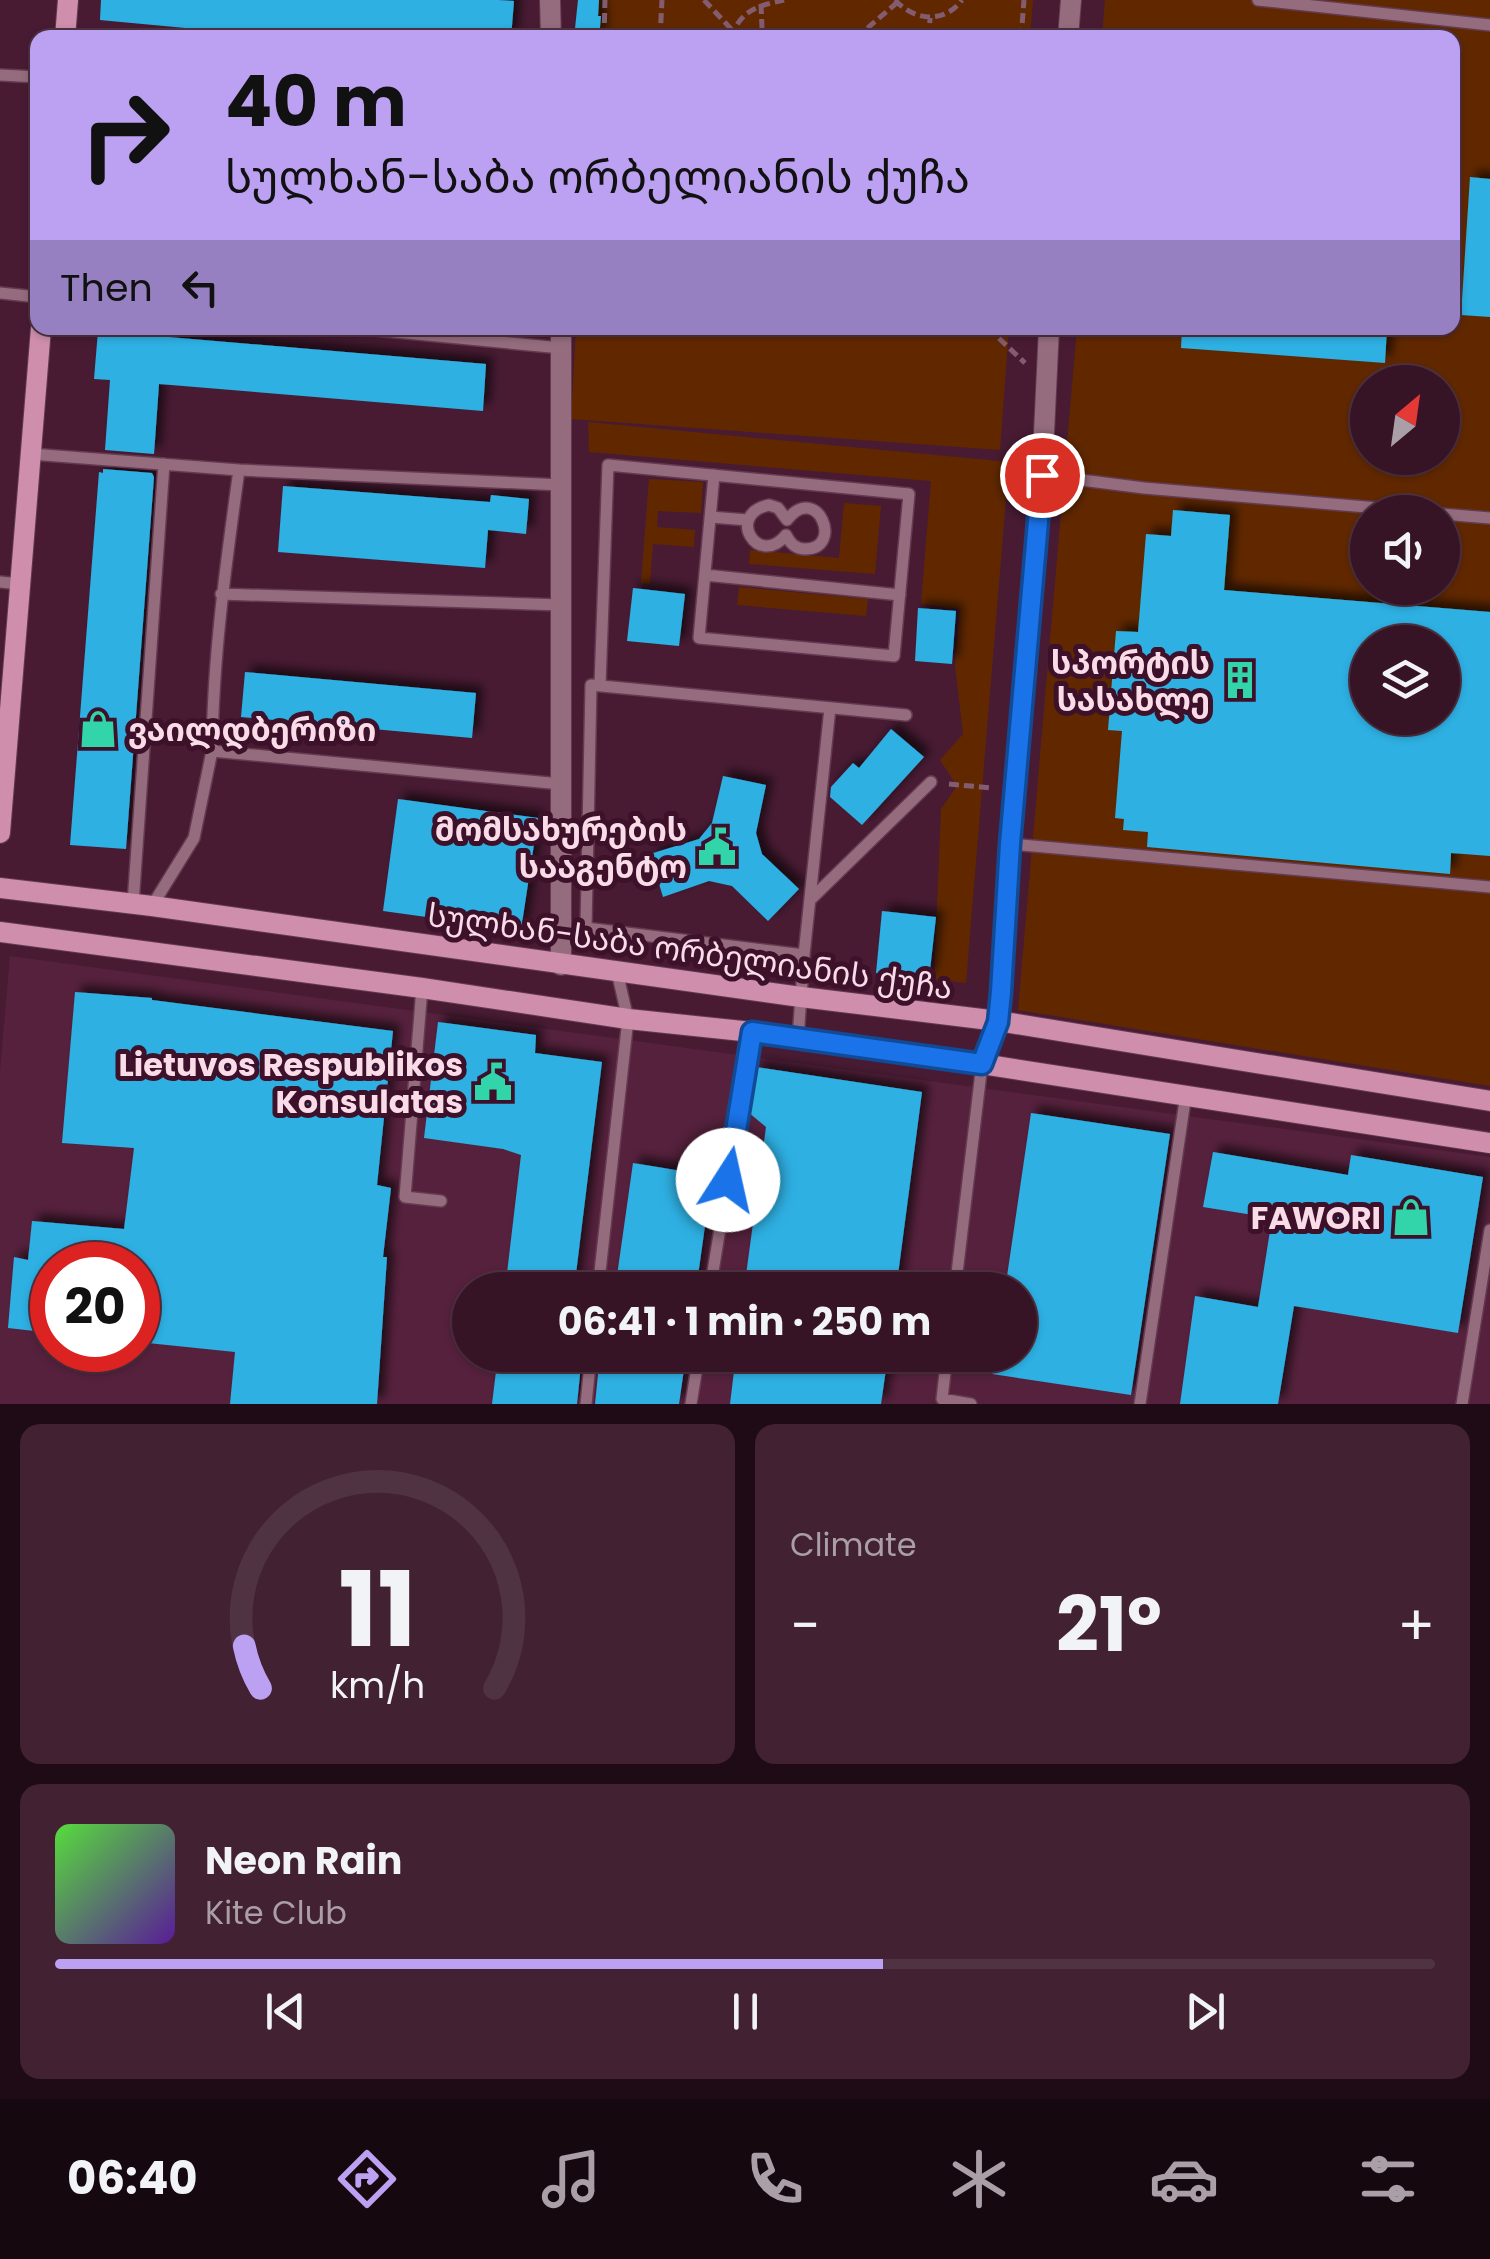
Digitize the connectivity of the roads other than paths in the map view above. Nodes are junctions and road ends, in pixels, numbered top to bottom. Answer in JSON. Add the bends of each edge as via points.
{"nodes":[{"id":1,"x":68,"y":0,"type":"edge"},
{"id":2,"x":550,"y":0,"type":"edge"},
{"id":3,"x":1071,"y":0,"type":"edge"},
{"id":4,"x":1258,"y":0,"type":"edge"},
{"id":5,"x":1490,"y":26,"type":"edge"},
{"id":6,"x":66,"y":30,"type":"edge"},
{"id":7,"x":551,"y":30,"type":"edge"},
{"id":8,"x":1069,"y":30,"type":"edge"},
{"id":9,"x":0,"y":74,"type":"edge"},
{"id":10,"x":30,"y":76,"type":"edge"},
{"id":11,"x":0,"y":293,"type":"edge"},
{"id":12,"x":30,"y":296,"type":"edge"},
{"id":13,"x":40,"y":335,"type":"edge"},
{"id":14,"x":504,"y":335,"type":"edge"},
{"id":15,"x":1049,"y":335,"type":"edge"},
{"id":16,"x":561,"y":338,"type":"edge"},
{"id":17,"x":32,"y":454,"type":"junction"},
{"id":18,"x":164,"y":464,"type":"junction"},
{"id":19,"x":239,"y":470,"type":"junction"},
{"id":20,"x":714,"y":475,"type":"junction"},
{"id":21,"x":1042,"y":475,"type":"junction"},
{"id":22,"x":561,"y":485,"type":"junction"},
{"id":23,"x":1350,"y":506,"type":"edge"},
{"id":24,"x":1460,"y":516,"type":"edge"},
{"id":25,"x":710,"y":517,"type":"junction"},
{"id":26,"x":1490,"y":518,"type":"edge"},
{"id":27,"x":748,"y":520,"type":"junction"},
{"id":28,"x":787,"y":520,"type":"junction"},
{"id":29,"x":786,"y":535,"type":"junction"},
{"id":30,"x":705,"y":574,"type":"junction"},
{"id":31,"x":10,"y":583,"type":"edge"},
{"id":32,"x":221,"y":594,"type":"junction"},
{"id":33,"x":900,"y":595,"type":"junction"},
{"id":34,"x":561,"y":605,"type":"junction"},
{"id":35,"x":600,"y":685,"type":"junction"},
{"id":36,"x":830,"y":708,"type":"junction"},
{"id":37,"x":906,"y":715,"type":"dead end"},
{"id":38,"x":212,"y":751,"type":"junction"},
{"id":39,"x":931,"y":782,"type":"road end"},
{"id":40,"x":562,"y":784,"type":"junction"},
{"id":41,"x":0,"y":833,"type":"edge"},
{"id":42,"x":1010,"y":844,"type":"junction"},
{"id":43,"x":1490,"y":886,"type":"edge"},
{"id":44,"x":0,"y":888,"type":"edge"},
{"id":45,"x":810,"y":900,"type":"junction"},
{"id":46,"x":142,"y":905,"type":"junction"},
{"id":47,"x":0,"y":932,"type":"edge"},
{"id":48,"x":804,"y":955,"type":"junction"},
{"id":49,"x":561,"y":964,"type":"junction"},
{"id":50,"x":617,"y":972,"type":"junction"},
{"id":51,"x":422,"y":988,"type":"junction"},
{"id":52,"x":800,"y":997,"type":"junction"},
{"id":53,"x":628,"y":1019,"type":"junction"},
{"id":54,"x":998,"y":1022,"type":"junction"},
{"id":55,"x":752,"y":1032,"type":"junction"},
{"id":56,"x":798,"y":1038,"type":"junction"},
{"id":57,"x":982,"y":1064,"type":"junction"},
{"id":58,"x":1186,"y":1094,"type":"junction"},
{"id":59,"x":1490,"y":1100,"type":"edge"},
{"id":60,"x":1490,"y":1143,"type":"edge"},
{"id":61,"x":441,"y":1201,"type":"dead end"},
{"id":62,"x":1490,"y":1230,"type":"edge"},
{"id":63,"x":600,"y":1272,"type":"edge"},
{"id":64,"x":713,"y":1272,"type":"edge"},
{"id":65,"x":957,"y":1272,"type":"edge"},
{"id":66,"x":589,"y":1372,"type":"edge"},
{"id":67,"x":696,"y":1372,"type":"edge"},
{"id":68,"x":945,"y":1372,"type":"edge"},
{"id":69,"x":586,"y":1404,"type":"edge"},
{"id":70,"x":691,"y":1404,"type":"edge"},
{"id":71,"x":970,"y":1404,"type":"edge"},
{"id":72,"x":1140,"y":1404,"type":"edge"},
{"id":73,"x":1462,"y":1404,"type":"edge"}],
"edges":[{"from":1,"to":6,"type":"street"},
{"from":2,"to":7,"type":"street"},
{"from":3,"to":8,"type":"street"},
{"from":4,"to":5,"type":"lane"},
{"from":9,"to":10,"type":"lane"},
{"from":11,"to":12,"type":"lane"},
{"from":13,"to":17,"type":"street"},
{"from":14,"to":16,"type":"lane"},
{"from":15,"to":21,"type":"street"},
{"from":16,"to":22,"type":"street"},
{"from":17,"to":18,"type":"lane"},
{"from":17,"to":31,"type":"street"},
{"from":18,"to":19,"type":"lane"},
{"from":18,"to":46,"type":"lane"},
{"from":19,"to":22,"type":"lane"},
{"from":19,"to":32,"type":"lane"},
{"from":20,"to":25,"type":"lane"},
{"from":20,"to":33,"type":"lane","via":[[909,494]]},
{"from":20,"to":35,"type":"lane","via":[[608,464]]},
{"from":21,"to":23,"type":"lane"},
{"from":21,"to":42,"type":"street"},
{"from":22,"to":34,"type":"street"},
{"from":24,"to":26,"type":"lane"},
{"from":25,"to":27,"type":"lane"},
{"from":25,"to":30,"type":"lane"},
{"from":27,"to":28,"type":"lane","via":[[769,506]]},
{"from":27,"to":29,"type":"lane","via":[[758,544],[776,545]]},
{"from":28,"to":29,"type":"lane"},
{"from":28,"to":29,"type":"lane","via":[[797,510],[815,511],[825,534],[804,549]]},
{"from":30,"to":33,"type":"lane"},
{"from":30,"to":33,"type":"lane","via":[[699,638],[894,656]]},
{"from":31,"to":41,"type":"street"},
{"from":32,"to":34,"type":"lane"},
{"from":32,"to":38,"type":"lane"},
{"from":34,"to":40,"type":"street"},
{"from":35,"to":36,"type":"lane"},
{"from":35,"to":48,"type":"lane","via":[[591,685],[586,928]]},
{"from":36,"to":37,"type":"lane"},
{"from":36,"to":45,"type":"lane"},
{"from":38,"to":40,"type":"lane"},
{"from":38,"to":46,"type":"lane","via":[[194,838]]},
{"from":39,"to":45,"type":"lane"},
{"from":40,"to":49,"type":"street"},
{"from":42,"to":43,"type":"lane"},
{"from":42,"to":54,"type":"street"},
{"from":44,"to":46,"type":"street","name":"სულხან-საბა ორბელიანის ქუჩა"},
{"from":45,"to":48,"type":"lane"},
{"from":46,"to":49,"type":"street","name":"სულხან-საბა ორბელიანის ქუჩა"},
{"from":47,"to":51,"type":"street"},
{"from":48,"to":52,"type":"lane"},
{"from":49,"to":50,"type":"street","name":"სულხან-საბა ორბელიანის ქუჩა"},
{"from":50,"to":52,"type":"street","name":"სულხან-საბა ორბელიანის ქუჩა"},
{"from":50,"to":53,"type":"lane"},
{"from":51,"to":53,"type":"street"},
{"from":51,"to":61,"type":"lane","via":[[405,1198]]},
{"from":52,"to":54,"type":"street","name":"სულხან-საბა ორბელიანის ქუჩა"},
{"from":52,"to":56,"type":"lane"},
{"from":53,"to":55,"type":"street"},
{"from":53,"to":63,"type":"lane"},
{"from":54,"to":57,"type":"street"},
{"from":54,"to":59,"type":"street","name":"სულხან-საბა ორბელიანის ქუჩა"},
{"from":55,"to":56,"type":"street"},
{"from":55,"to":64,"type":"lane"},
{"from":56,"to":57,"type":"street"},
{"from":57,"to":58,"type":"street"},
{"from":57,"to":65,"type":"lane"},
{"from":58,"to":60,"type":"street"},
{"from":58,"to":72,"type":"lane"},
{"from":62,"to":73,"type":"lane"},
{"from":66,"to":69,"type":"lane"},
{"from":67,"to":70,"type":"lane"},
{"from":68,"to":71,"type":"lane","via":[[942,1399]]}]}
